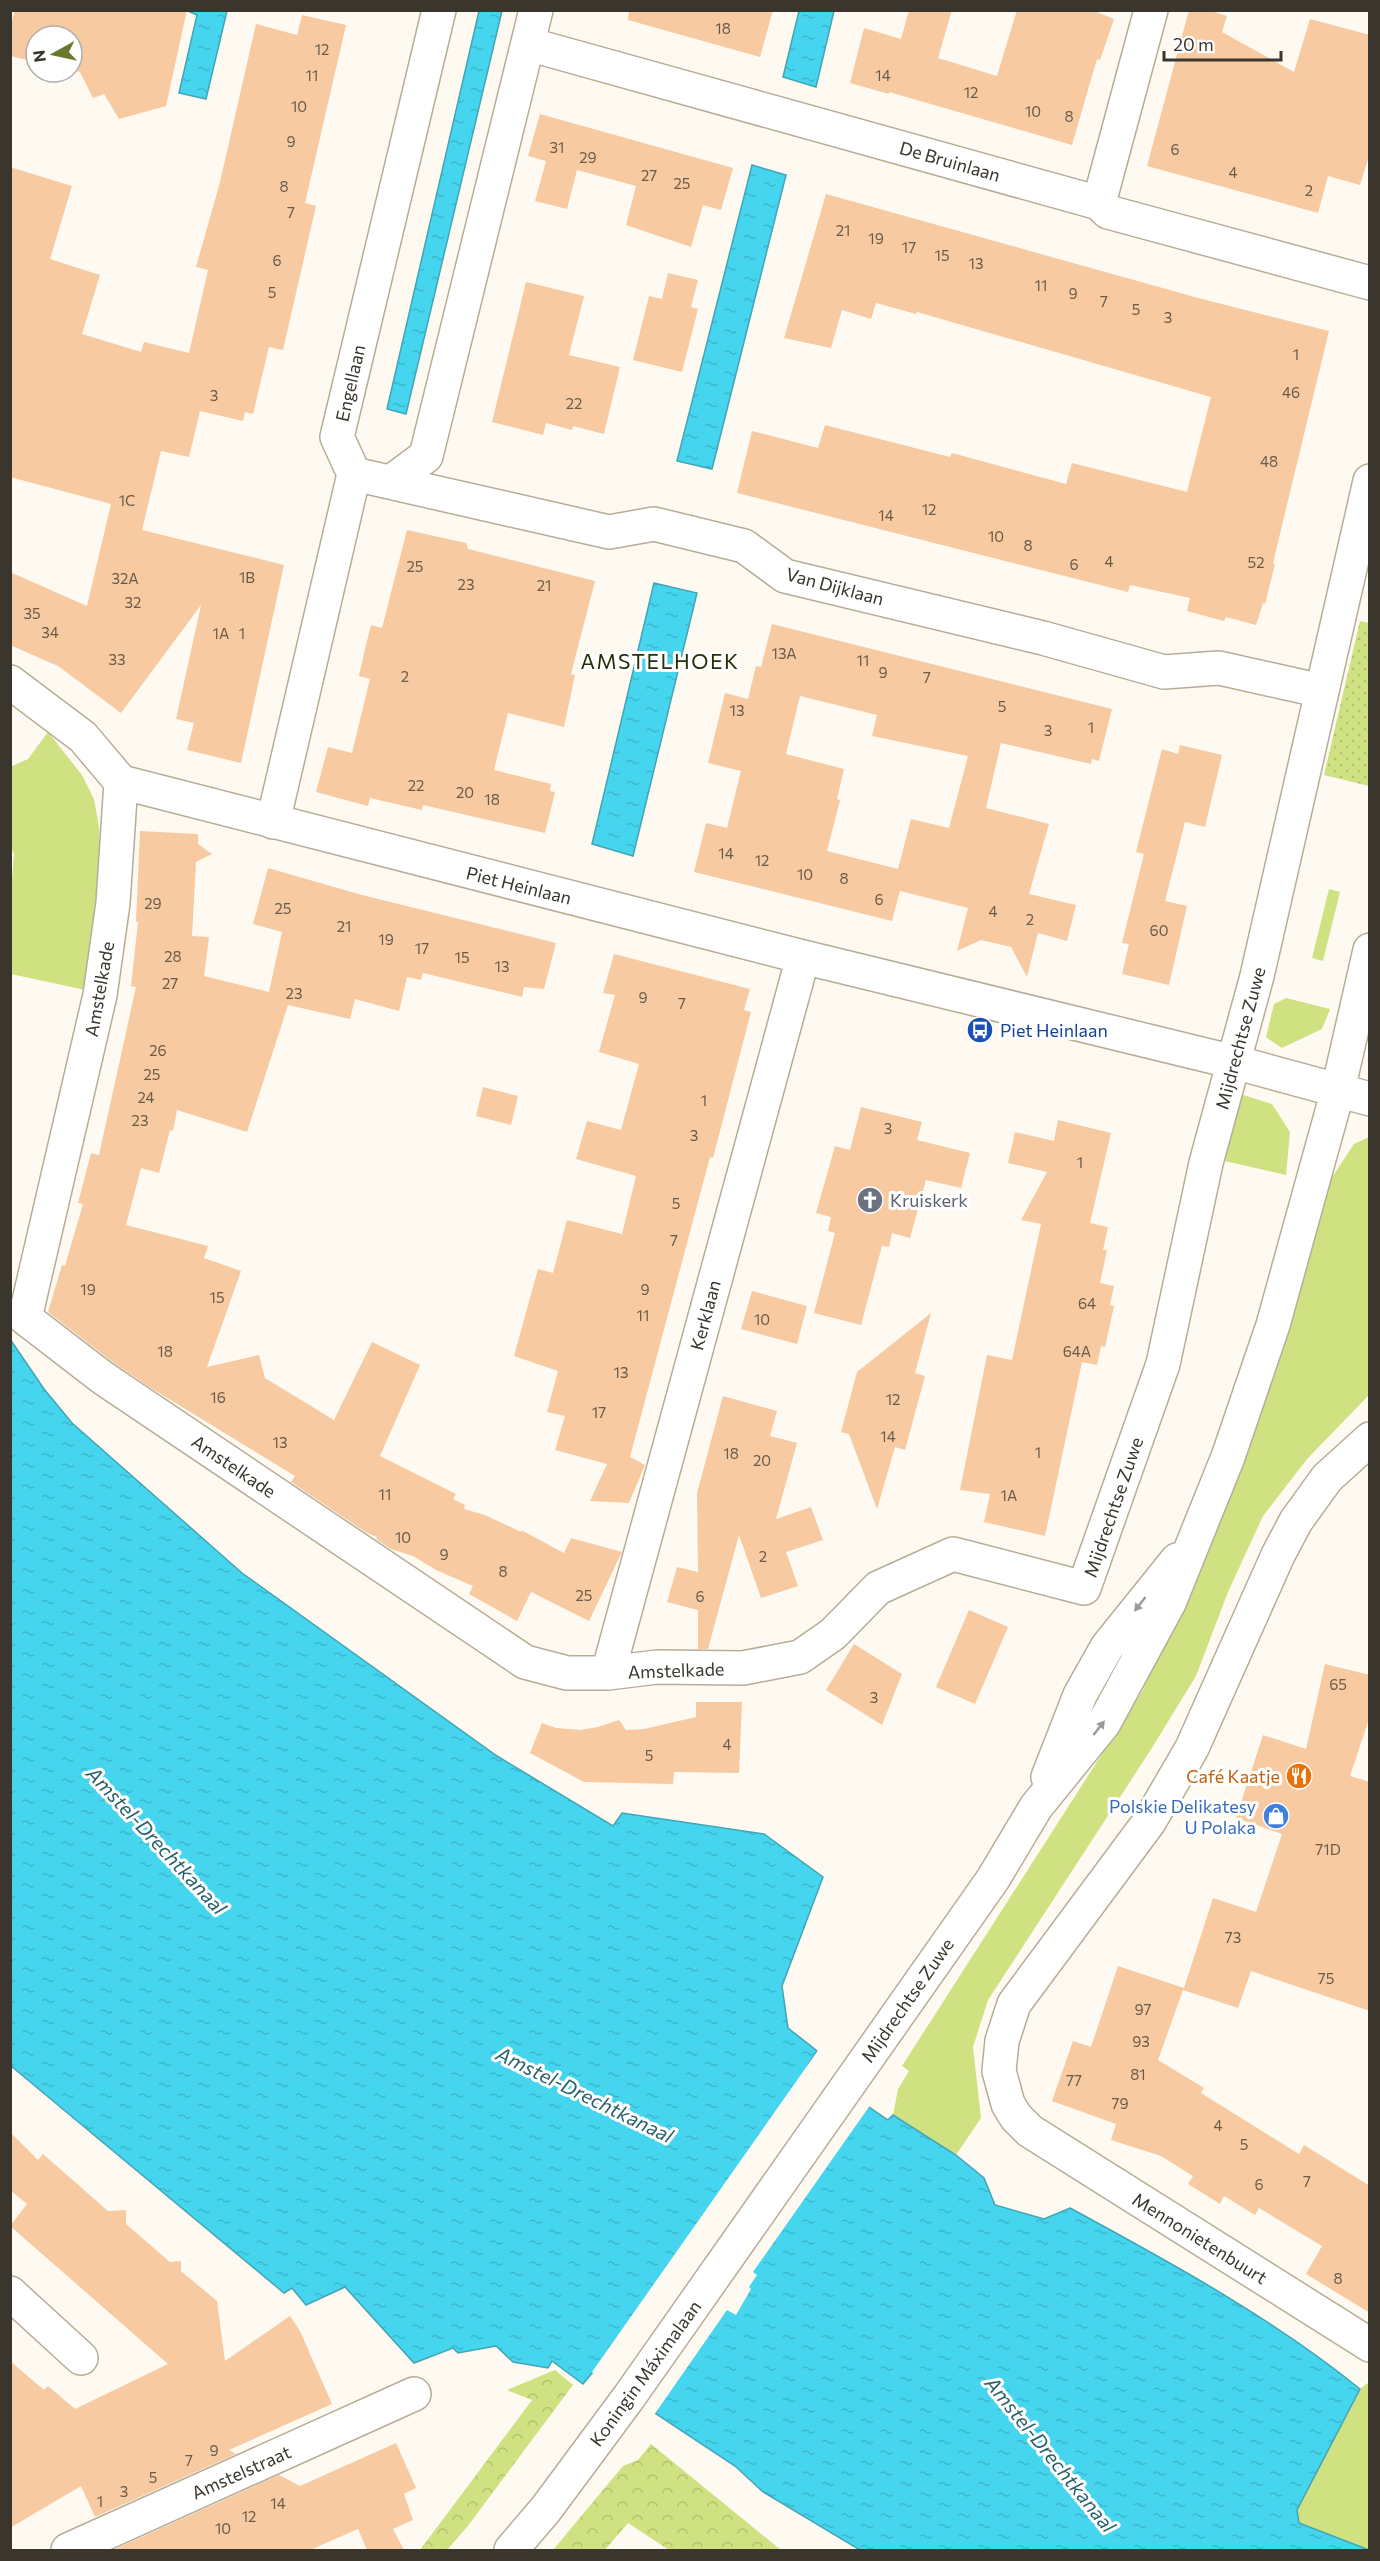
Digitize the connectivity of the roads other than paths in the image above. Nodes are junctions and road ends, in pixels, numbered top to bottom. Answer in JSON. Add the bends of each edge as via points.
{"nodes":[{"id":1,"x":439,"y":10,"type":"edge"},
{"id":2,"x":536,"y":10,"type":"edge"},
{"id":3,"x":1151,"y":10,"type":"edge"},
{"id":4,"x":528,"y":44,"type":"junction"},
{"id":5,"x":1099,"y":203,"type":"junction"},
{"id":6,"x":1370,"y":283,"type":"edge"},
{"id":7,"x":354,"y":474,"type":"junction"},
{"id":8,"x":1370,"y":481,"type":"edge"},
{"id":9,"x":391,"y":482,"type":"junction"},
{"id":10,"x":10,"y":682,"type":"edge"},
{"id":11,"x":1322,"y":691,"type":"junction"},
{"id":12,"x":121,"y":782,"type":"junction"},
{"id":13,"x":273,"y":822,"type":"junction"},
{"id":14,"x":1370,"y":950,"type":"edge"},
{"id":15,"x":803,"y":957,"type":"junction"},
{"id":16,"x":1234,"y":1062,"type":"junction"},
{"id":17,"x":1338,"y":1090,"type":"junction"},
{"id":18,"x":1370,"y":1099,"type":"edge"},
{"id":19,"x":1370,"y":1439,"type":"edge"},
{"id":20,"x":1084,"y":1588,"type":"joint"},
{"id":21,"x":608,"y":1673,"type":"junction"},
{"id":22,"x":773,"y":2191,"type":"joint"},
{"id":23,"x":10,"y":2293,"type":"edge"},
{"id":24,"x":1370,"y":2345,"type":"edge"},
{"id":25,"x":81,"y":2358,"type":"dead end"},
{"id":26,"x":414,"y":2394,"type":"dead end"},
{"id":27,"x":68,"y":2550,"type":"edge"},
{"id":28,"x":511,"y":2550,"type":"edge"}],
"edges":[{"from":1,"to":7,"type":"street","name":"Engellaan","via":[[338,437]]},
{"from":2,"to":4,"type":"street"},
{"from":3,"to":5,"type":"street"},
{"from":4,"to":5,"type":"street","name":"De Bruinlaan"},
{"from":4,"to":9,"type":"street","via":[[426,456]]},
{"from":5,"to":6,"type":"street","name":"De Bruinlaan","via":[[1108,212]]},
{"from":7,"to":9,"type":"street","name":"Van Dijklaan"},
{"from":7,"to":13,"type":"street"},
{"from":8,"to":11,"type":"street","name":"Mijdrechtse Zuwe"},
{"from":9,"to":11,"type":"street","name":"Van Dijklaan","via":[[609,532],[654,524],[744,546],[784,576],[1043,638],[1164,672],[1219,668]]},
{"from":10,"to":12,"type":"street","via":[[83,737]]},
{"from":11,"to":16,"type":"street","name":"Mijdrechtse Zuwe"},
{"from":12,"to":13,"type":"street","name":"Piet Heinlaan"},
{"from":12,"to":21,"type":"street","name":"Amstelkade","via":[[113,903],[100,995],[25,1318],[103,1378],[525,1662],[567,1673]]},
{"from":13,"to":15,"type":"street","name":"Piet Heinlaan"},
{"from":14,"to":17,"type":"street","name":"Mijdrechtse Zuwe"},
{"from":15,"to":16,"type":"street","name":"Piet Heinlaan"},
{"from":15,"to":21,"type":"street","name":"Kerklaan"},
{"from":16,"to":17,"type":"street","name":"Piet Heinlaan"},
{"from":16,"to":20,"type":"street","name":"Mijdrechtse Zuwe","via":[[1206,1163],[1162,1364]]},
{"from":17,"to":18,"type":"street","name":"Piet Heinlaan"},
{"from":17,"to":22,"type":"street","name":"Mijdrechtse Zuwe","via":[[1273,1325],[1228,1458],[1169,1603],[1104,1723],[1036,1807],[993,1879]]},
{"from":19,"to":24,"type":"street","name":"Mennonietenbuurt","via":[[1327,1478],[1296,1521],[1192,1748],[1149,1822],[1014,2004],[1002,2041],[999,2071],[1008,2104],[1030,2131]]},
{"from":20,"to":21,"type":"street","name":"Amstelkade","via":[[953,1554],[878,1588],[833,1634],[800,1657],[743,1668],[657,1667]]},
{"from":22,"to":28,"type":"street","name":"Koningin Máximalaan","via":[[629,2397]]},
{"from":23,"to":25,"type":"street"},
{"from":26,"to":27,"type":"street","name":"Amstelstraat"}]}
